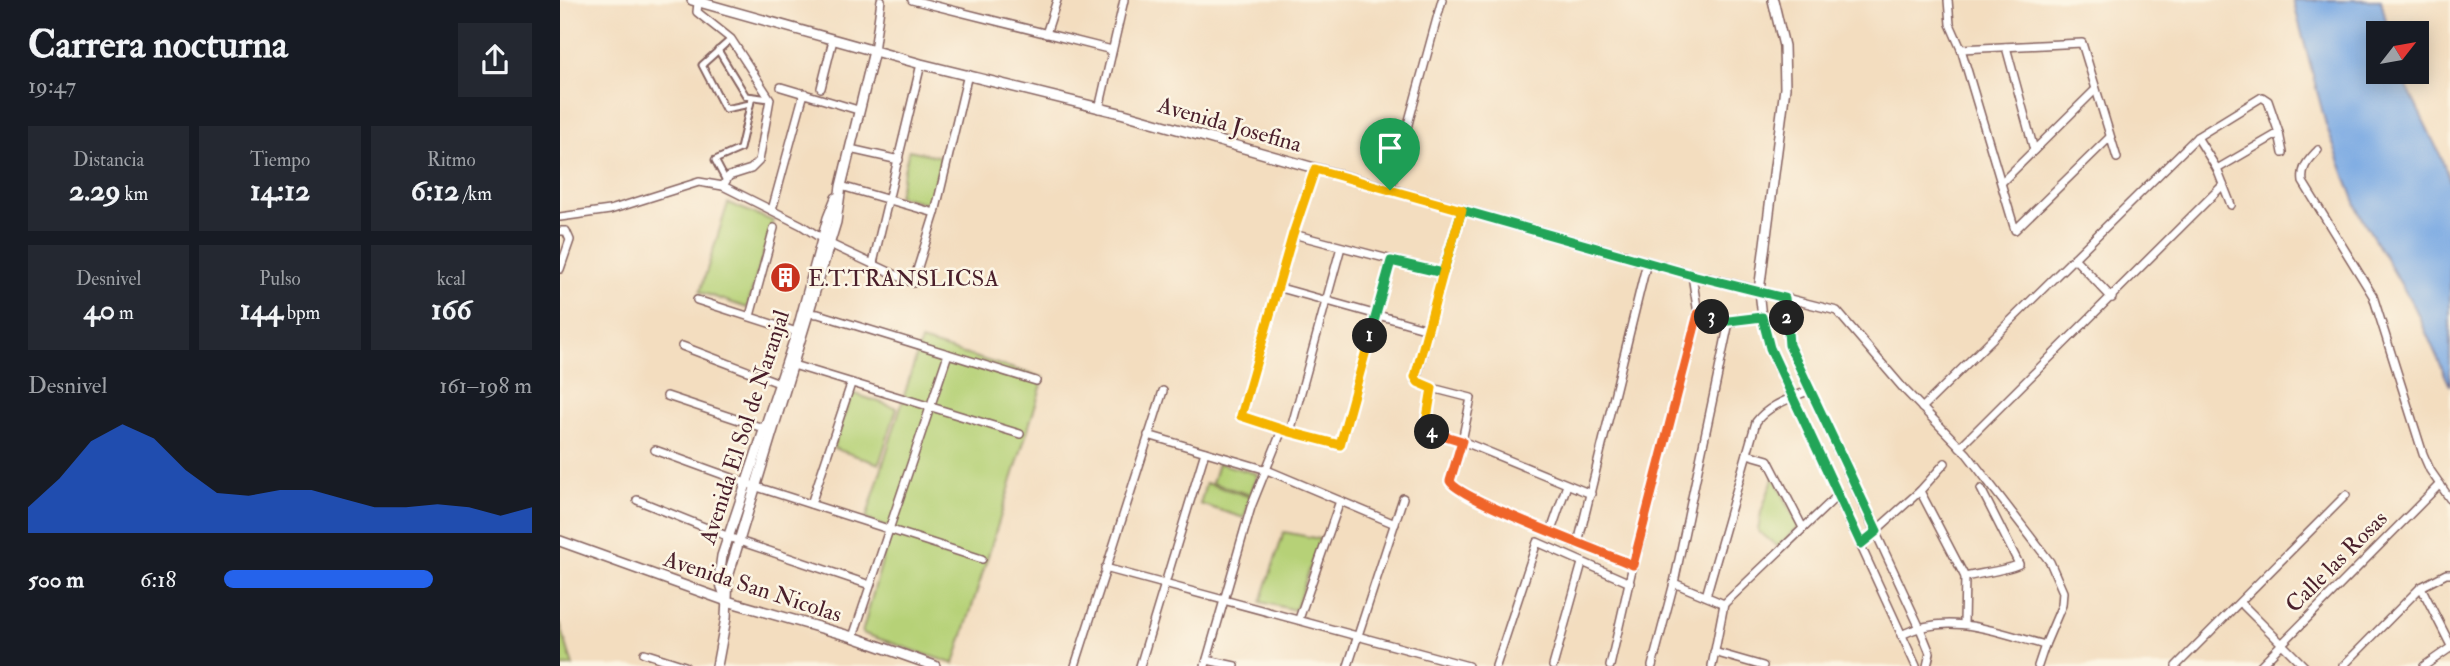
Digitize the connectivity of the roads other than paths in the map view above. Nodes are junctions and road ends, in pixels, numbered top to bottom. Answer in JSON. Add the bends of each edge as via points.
{"nodes":[{"id":1,"x":881,"y":0,"type":"edge"},
{"id":2,"x":912,"y":0,"type":"edge"},
{"id":3,"x":1057,"y":0,"type":"edge"},
{"id":4,"x":1124,"y":0,"type":"edge"},
{"id":5,"x":1442,"y":0,"type":"edge"},
{"id":6,"x":1773,"y":0,"type":"edge"},
{"id":7,"x":1948,"y":0,"type":"edge"},
{"id":8,"x":695,"y":1,"type":"edge"},
{"id":9,"x":944,"y":4,"type":"edge"},
{"id":10,"x":1046,"y":34,"type":"junction"},
{"id":11,"x":731,"y":39,"type":"junction"},
{"id":12,"x":833,"y":40,"type":"junction"},
{"id":13,"x":2006,"y":47,"type":"junction"},
{"id":14,"x":718,"y":50,"type":"junction"},
{"id":15,"x":1112,"y":50,"type":"junction"},
{"id":16,"x":1961,"y":50,"type":"junction"},
{"id":17,"x":874,"y":51,"type":"junction"},
{"id":18,"x":921,"y":64,"type":"junction"},
{"id":19,"x":968,"y":74,"type":"junction"},
{"id":20,"x":781,"y":87,"type":"dead end"},
{"id":21,"x":821,"y":88,"type":"dead end"},
{"id":22,"x":2095,"y":90,"type":"junction"},
{"id":23,"x":804,"y":93,"type":"junction"},
{"id":24,"x":752,"y":97,"type":"junction"},
{"id":25,"x":770,"y":99,"type":"junction"},
{"id":26,"x":750,"y":104,"type":"junction"},
{"id":27,"x":1099,"y":108,"type":"junction"},
{"id":28,"x":858,"y":110,"type":"junction"},
{"id":29,"x":2279,"y":133,"type":"junction"},
{"id":30,"x":2110,"y":137,"type":"junction"},
{"id":31,"x":2197,"y":137,"type":"junction"},
{"id":32,"x":849,"y":149,"type":"junction"},
{"id":33,"x":2034,"y":150,"type":"junction"},
{"id":34,"x":2318,"y":150,"type":"dead end"},
{"id":35,"x":2283,"y":153,"type":"dead end"},
{"id":36,"x":2117,"y":158,"type":"dead end"},
{"id":37,"x":899,"y":160,"type":"junction"},
{"id":38,"x":1315,"y":169,"type":"junction"},
{"id":39,"x":2217,"y":169,"type":"junction"},
{"id":40,"x":724,"y":183,"type":"junction"},
{"id":41,"x":2002,"y":183,"type":"junction"},
{"id":42,"x":2223,"y":185,"type":"junction"},
{"id":43,"x":841,"y":186,"type":"junction"},
{"id":44,"x":1390,"y":190,"type":"junction"},
{"id":45,"x":890,"y":201,"type":"junction"},
{"id":46,"x":2231,"y":205,"type":"dead end"},
{"id":47,"x":772,"y":210,"type":"junction"},
{"id":48,"x":1462,"y":210,"type":"junction"},
{"id":49,"x":934,"y":213,"type":"junction"},
{"id":50,"x":560,"y":217,"type":"edge"},
{"id":51,"x":774,"y":228,"type":"dead end"},
{"id":52,"x":560,"y":230,"type":"edge"},
{"id":53,"x":1293,"y":234,"type":"junction"},
{"id":54,"x":826,"y":242,"type":"junction"},
{"id":55,"x":1341,"y":247,"type":"junction"},
{"id":56,"x":2074,"y":258,"type":"junction"},
{"id":57,"x":1391,"y":261,"type":"junction"},
{"id":58,"x":1647,"y":262,"type":"junction"},
{"id":59,"x":873,"y":263,"type":"junction"},
{"id":60,"x":560,"y":269,"type":"edge"},
{"id":61,"x":1443,"y":273,"type":"junction"},
{"id":62,"x":1692,"y":275,"type":"junction"},
{"id":63,"x":1277,"y":288,"type":"junction"},
{"id":64,"x":1759,"y":291,"type":"junction"},
{"id":65,"x":1785,"y":298,"type":"junction"},
{"id":66,"x":2112,"y":298,"type":"junction"},
{"id":67,"x":697,"y":300,"type":"dead end"},
{"id":68,"x":1326,"y":301,"type":"junction"},
{"id":69,"x":806,"y":313,"type":"junction"},
{"id":70,"x":1698,"y":314,"type":"junction"},
{"id":71,"x":750,"y":316,"type":"junction"},
{"id":72,"x":1376,"y":316,"type":"junction"},
{"id":73,"x":1762,"y":317,"type":"junction"},
{"id":74,"x":1729,"y":321,"type":"junction"},
{"id":75,"x":1428,"y":329,"type":"junction"},
{"id":76,"x":800,"y":332,"type":"junction"},
{"id":77,"x":682,"y":346,"type":"dead end"},
{"id":78,"x":948,"y":354,"type":"junction"},
{"id":79,"x":790,"y":364,"type":"junction"},
{"id":80,"x":1036,"y":382,"type":"dead end"},
{"id":81,"x":779,"y":383,"type":"junction"},
{"id":82,"x":851,"y":384,"type":"junction"},
{"id":83,"x":1432,"y":388,"type":"junction"},
{"id":84,"x":1810,"y":390,"type":"junction"},
{"id":85,"x":1163,"y":391,"type":"dead end"},
{"id":86,"x":667,"y":396,"type":"dead end"},
{"id":87,"x":1793,"y":398,"type":"junction"},
{"id":88,"x":930,"y":407,"type":"junction"},
{"id":89,"x":1922,"y":408,"type":"junction"},
{"id":90,"x":763,"y":428,"type":"junction"},
{"id":91,"x":1286,"y":431,"type":"junction"},
{"id":92,"x":1020,"y":434,"type":"dead end"},
{"id":93,"x":1148,"y":435,"type":"junction"},
{"id":94,"x":1462,"y":441,"type":"junction"},
{"id":95,"x":1960,"y":447,"type":"junction"},
{"id":96,"x":654,"y":450,"type":"dead end"},
{"id":97,"x":1205,"y":452,"type":"junction"},
{"id":98,"x":1747,"y":454,"type":"junction"},
{"id":99,"x":1945,"y":463,"type":"dead end"},
{"id":100,"x":1267,"y":470,"type":"junction"},
{"id":101,"x":747,"y":483,"type":"junction"},
{"id":102,"x":2440,"y":484,"type":"junction"},
{"id":103,"x":1567,"y":485,"type":"junction"},
{"id":104,"x":757,"y":487,"type":"junction"},
{"id":105,"x":1981,"y":489,"type":"dead end"},
{"id":106,"x":1920,"y":491,"type":"junction"},
{"id":107,"x":1591,"y":494,"type":"junction"},
{"id":108,"x":1838,"y":495,"type":"junction"},
{"id":109,"x":2346,"y":495,"type":"dead end"},
{"id":110,"x":1403,"y":498,"type":"dead end"},
{"id":111,"x":2450,"y":499,"type":"edge"},
{"id":112,"x":637,"y":500,"type":"dead end"},
{"id":113,"x":1340,"y":501,"type":"junction"},
{"id":114,"x":811,"y":503,"type":"junction"},
{"id":115,"x":1395,"y":524,"type":"junction"},
{"id":116,"x":1803,"y":528,"type":"junction"},
{"id":117,"x":889,"y":529,"type":"junction"},
{"id":118,"x":1551,"y":531,"type":"junction"},
{"id":119,"x":1877,"y":531,"type":"junction"},
{"id":120,"x":729,"y":537,"type":"junction"},
{"id":121,"x":560,"y":541,"type":"edge"},
{"id":122,"x":740,"y":541,"type":"junction"},
{"id":123,"x":1578,"y":543,"type":"junction"},
{"id":124,"x":1861,"y":544,"type":"junction"},
{"id":125,"x":982,"y":559,"type":"dead end"},
{"id":126,"x":1582,"y":563,"type":"junction"},
{"id":127,"x":1633,"y":565,"type":"junction"},
{"id":128,"x":1105,"y":568,"type":"junction"},
{"id":129,"x":2450,"y":575,"type":"edge"},
{"id":130,"x":1965,"y":577,"type":"junction"},
{"id":131,"x":1630,"y":583,"type":"junction"},
{"id":132,"x":1674,"y":583,"type":"junction"},
{"id":133,"x":1165,"y":584,"type":"junction"},
{"id":134,"x":870,"y":585,"type":"junction"},
{"id":135,"x":2420,"y":587,"type":"junction"},
{"id":136,"x":1706,"y":596,"type":"junction"},
{"id":137,"x":1224,"y":599,"type":"junction"},
{"id":138,"x":727,"y":601,"type":"junction"},
{"id":139,"x":2241,"y":603,"type":"junction"},
{"id":140,"x":1724,"y":604,"type":"junction"},
{"id":141,"x":1299,"y":619,"type":"junction"},
{"id":142,"x":1964,"y":623,"type":"junction"},
{"id":143,"x":1919,"y":626,"type":"junction"},
{"id":144,"x":1357,"y":635,"type":"junction"},
{"id":145,"x":1901,"y":635,"type":"junction"},
{"id":146,"x":853,"y":638,"type":"junction"},
{"id":147,"x":2282,"y":644,"type":"junction"},
{"id":148,"x":2045,"y":645,"type":"junction"},
{"id":149,"x":2450,"y":646,"type":"edge"},
{"id":150,"x":1714,"y":652,"type":"junction"},
{"id":151,"x":644,"y":653,"type":"dead end"},
{"id":152,"x":1206,"y":663,"type":"edge"},
{"id":153,"x":1447,"y":663,"type":"edge"},
{"id":154,"x":685,"y":666,"type":"edge"},
{"id":155,"x":718,"y":666,"type":"edge"},
{"id":156,"x":935,"y":666,"type":"edge"},
{"id":157,"x":1075,"y":666,"type":"edge"},
{"id":158,"x":1140,"y":666,"type":"edge"},
{"id":159,"x":1235,"y":666,"type":"edge"},
{"id":160,"x":1348,"y":666,"type":"edge"},
{"id":161,"x":1468,"y":666,"type":"edge"},
{"id":162,"x":1496,"y":666,"type":"edge"},
{"id":163,"x":1553,"y":666,"type":"edge"},
{"id":164,"x":1610,"y":666,"type":"edge"},
{"id":165,"x":1652,"y":666,"type":"edge"},
{"id":166,"x":1712,"y":666,"type":"edge"},
{"id":167,"x":1763,"y":666,"type":"edge"},
{"id":168,"x":1916,"y":666,"type":"edge"},
{"id":169,"x":1927,"y":666,"type":"edge"},
{"id":170,"x":2039,"y":666,"type":"edge"},
{"id":171,"x":2176,"y":666,"type":"edge"},
{"id":172,"x":2260,"y":666,"type":"edge"},
{"id":173,"x":2304,"y":666,"type":"edge"},
{"id":174,"x":2343,"y":666,"type":"edge"},
{"id":175,"x":2424,"y":666,"type":"edge"}],
"edges":[{"from":1,"to":17,"type":"street","name":"Avenida El Sol de Naranjal"},
{"from":2,"to":9,"type":"street"},
{"from":3,"to":10,"type":"street"},
{"from":4,"to":15,"type":"street"},
{"from":5,"to":44,"type":"street"},
{"from":6,"to":64,"type":"street","via":[[1784,46],[1785,88]]},
{"from":7,"to":16,"type":"street","via":[[1950,24]]},
{"from":8,"to":11,"type":"street","via":[[699,15]]},
{"from":8,"to":12,"type":"street","name":"Avenida Josefina"},
{"from":9,"to":10,"type":"street"},
{"from":10,"to":15,"type":"street"},
{"from":11,"to":14,"type":"street"},
{"from":11,"to":25,"type":"street"},
{"from":12,"to":17,"type":"street","name":"Avenida Josefina"},
{"from":12,"to":21,"type":"street"},
{"from":13,"to":16,"type":"street"},
{"from":13,"to":22,"type":"street","via":[[2082,43]]},
{"from":13,"to":33,"type":"street"},
{"from":14,"to":24,"type":"street","via":[[746,96]]},
{"from":14,"to":26,"type":"street","via":[[702,65],[725,109]]},
{"from":15,"to":27,"type":"street"},
{"from":16,"to":41,"type":"street"},
{"from":17,"to":18,"type":"street","name":"Avenida Josefina"},
{"from":17,"to":28,"type":"street","name":"Avenida El Sol de Naranjal"},
{"from":18,"to":19,"type":"street","name":"Avenida Josefina"},
{"from":18,"to":37,"type":"street"},
{"from":19,"to":27,"type":"street","name":"Avenida Josefina"},
{"from":19,"to":49,"type":"street"},
{"from":20,"to":23,"type":"street"},
{"from":22,"to":30,"type":"street"},
{"from":22,"to":33,"type":"street"},
{"from":23,"to":28,"type":"street"},
{"from":23,"to":47,"type":"street"},
{"from":24,"to":25,"type":"street"},
{"from":24,"to":26,"type":"street"},
{"from":25,"to":40,"type":"street","via":[[759,161]]},
{"from":26,"to":40,"type":"street","via":[[740,149],[715,160]]},
{"from":27,"to":38,"type":"street","name":"Avenida Josefina"},
{"from":28,"to":32,"type":"street","name":"Avenida El Sol de Naranjal"},
{"from":29,"to":31,"type":"street","via":[[2268,101],[2262,97]]},
{"from":29,"to":35,"type":"street"},
{"from":29,"to":39,"type":"street"},
{"from":30,"to":36,"type":"street"},
{"from":30,"to":41,"type":"street","via":[[2015,230]]},
{"from":31,"to":39,"type":"street"},
{"from":31,"to":56,"type":"street"},
{"from":32,"to":37,"type":"street"},
{"from":32,"to":43,"type":"street","name":"Avenida El Sol de Naranjal"},
{"from":33,"to":41,"type":"street"},
{"from":34,"to":102,"type":"street","via":[[2302,170],[2303,182],[2372,296],[2423,454]]},
{"from":37,"to":45,"type":"street"},
{"from":38,"to":44,"type":"street","name":"Avenida Josefina"},
{"from":38,"to":53,"type":"street"},
{"from":39,"to":42,"type":"street"},
{"from":40,"to":47,"type":"street"},
{"from":40,"to":50,"type":"street","via":[[699,182],[610,209]]},
{"from":42,"to":46,"type":"street"},
{"from":42,"to":66,"type":"street"},
{"from":43,"to":45,"type":"street"},
{"from":43,"to":54,"type":"street","name":"Avenida El Sol de Naranjal","via":[[836,222]]},
{"from":44,"to":48,"type":"street","name":"Avenida Josefina"},
{"from":45,"to":49,"type":"street"},
{"from":45,"to":59,"type":"street"},
{"from":47,"to":54,"type":"street"},
{"from":48,"to":58,"type":"street","name":"Avenida Josefina"},
{"from":48,"to":61,"type":"street"},
{"from":49,"to":59,"type":"street","via":[[913,283]]},
{"from":51,"to":71,"type":"street"},
{"from":52,"to":60,"type":"street","via":[[566,231],[570,240]]},
{"from":53,"to":55,"type":"street"},
{"from":53,"to":63,"type":"street"},
{"from":54,"to":59,"type":"street"},
{"from":54,"to":69,"type":"street","name":"Avenida El Sol de Naranjal"},
{"from":55,"to":57,"type":"street"},
{"from":55,"to":68,"type":"street"},
{"from":56,"to":66,"type":"street"},
{"from":56,"to":89,"type":"street"},
{"from":57,"to":61,"type":"street"},
{"from":57,"to":72,"type":"street"},
{"from":58,"to":62,"type":"street","name":"Avenida Josefina"},
{"from":58,"to":107,"type":"street"},
{"from":61,"to":75,"type":"street"},
{"from":62,"to":64,"type":"street","name":"Avenida Josefina"},
{"from":62,"to":70,"type":"street"},
{"from":63,"to":68,"type":"street"},
{"from":63,"to":91,"type":"street","via":[[1241,416]]},
{"from":64,"to":65,"type":"street","name":"Avenida Josefina"},
{"from":64,"to":73,"type":"street"},
{"from":65,"to":84,"type":"street","via":[[1789,345]]},
{"from":65,"to":89,"type":"street","name":"Avenida Josefina","via":[[1837,311]]},
{"from":66,"to":95,"type":"street"},
{"from":67,"to":71,"type":"street"},
{"from":68,"to":72,"type":"street"},
{"from":68,"to":91,"type":"street"},
{"from":69,"to":76,"type":"street","name":"Avenida El Sol de Naranjal"},
{"from":69,"to":78,"type":"street"},
{"from":70,"to":74,"type":"street"},
{"from":70,"to":127,"type":"street"},
{"from":71,"to":76,"type":"street"},
{"from":72,"to":75,"type":"street"},
{"from":72,"to":91,"type":"street","via":[[1340,445]]},
{"from":73,"to":74,"type":"street"},
{"from":73,"to":87,"type":"street","via":[[1770,348]]},
{"from":74,"to":132,"type":"street"},
{"from":75,"to":83,"type":"street","via":[[1415,377]]},
{"from":76,"to":79,"type":"street","name":"Avenida El Sol de Naranjal"},
{"from":77,"to":81,"type":"street"},
{"from":78,"to":80,"type":"street"},
{"from":78,"to":88,"type":"street"},
{"from":79,"to":81,"type":"street","name":"Avenida El Sol de Naranjal"},
{"from":79,"to":82,"type":"street"},
{"from":79,"to":104,"type":"street","name":"Avenida El Sol de Naranjal"},
{"from":81,"to":90,"type":"street","name":"Avenida El Sol de Naranjal"},
{"from":82,"to":88,"type":"street"},
{"from":82,"to":114,"type":"street"},
{"from":83,"to":94,"type":"street","via":[[1425,430]]},
{"from":83,"to":94,"type":"street","via":[[1471,398]]},
{"from":84,"to":87,"type":"street"},
{"from":84,"to":119,"type":"street"},
{"from":85,"to":93,"type":"street"},
{"from":86,"to":90,"type":"street"},
{"from":87,"to":98,"type":"street","via":[[1762,413]]},
{"from":87,"to":108,"type":"street"},
{"from":88,"to":92,"type":"street"},
{"from":88,"to":117,"type":"street"},
{"from":89,"to":95,"type":"street"},
{"from":90,"to":101,"type":"street","name":"Avenida El Sol de Naranjal"},
{"from":91,"to":100,"type":"street"},
{"from":93,"to":97,"type":"street"},
{"from":93,"to":128,"type":"street"},
{"from":94,"to":103,"type":"street"},
{"from":94,"to":118,"type":"street","via":[[1450,481],[1453,488]]},
{"from":95,"to":148,"type":"street","via":[[2056,571],[2063,606]]},
{"from":96,"to":101,"type":"street"},
{"from":97,"to":100,"type":"street"},
{"from":97,"to":133,"type":"street"},
{"from":98,"to":116,"type":"street","via":[[1768,460]]},
{"from":98,"to":136,"type":"street"},
{"from":99,"to":106,"type":"street"},
{"from":100,"to":113,"type":"street"},
{"from":100,"to":137,"type":"street"},
{"from":101,"to":104,"type":"street"},
{"from":101,"to":120,"type":"street","name":"Avenida El Sol de Naranjal"},
{"from":102,"to":111,"type":"street"},
{"from":102,"to":147,"type":"street","name":"Calle las Rosas"},
{"from":103,"to":107,"type":"street"},
{"from":103,"to":118,"type":"street"},
{"from":104,"to":114,"type":"street"},
{"from":104,"to":122,"type":"street","name":"Avenida El Sol de Naranjal"},
{"from":105,"to":130,"type":"street","via":[[2019,564]]},
{"from":106,"to":119,"type":"street"},
{"from":106,"to":130,"type":"street"},
{"from":107,"to":123,"type":"street"},
{"from":108,"to":116,"type":"street"},
{"from":108,"to":124,"type":"street"},
{"from":109,"to":139,"type":"street"},
{"from":110,"to":115,"type":"street"},
{"from":112,"to":120,"type":"street"},
{"from":113,"to":115,"type":"street"},
{"from":113,"to":141,"type":"street"},
{"from":114,"to":117,"type":"street"},
{"from":115,"to":144,"type":"street"},
{"from":116,"to":140,"type":"street"},
{"from":117,"to":125,"type":"street"},
{"from":117,"to":134,"type":"street"},
{"from":118,"to":123,"type":"street"},
{"from":119,"to":124,"type":"street"},
{"from":119,"to":143,"type":"street"},
{"from":120,"to":122,"type":"street"},
{"from":120,"to":138,"type":"street","name":"Avenida El Sol de Naranjal","via":[[719,569]]},
{"from":121,"to":138,"type":"street","name":"Avenida San Nicolas"},
{"from":122,"to":134,"type":"street"},
{"from":122,"to":138,"type":"street","name":"Avenida El Sol de Naranjal","via":[[728,577]]},
{"from":123,"to":127,"type":"street"},
{"from":124,"to":145,"type":"street"},
{"from":126,"to":131,"type":"street"},
{"from":126,"to":162,"type":"street","via":[[1537,542]]},
{"from":126,"to":163,"type":"street"},
{"from":127,"to":131,"type":"street"},
{"from":128,"to":133,"type":"street"},
{"from":128,"to":157,"type":"street"},
{"from":129,"to":135,"type":"street"},
{"from":130,"to":142,"type":"street"},
{"from":131,"to":164,"type":"street"},
{"from":132,"to":136,"type":"street"},
{"from":132,"to":165,"type":"street"},
{"from":133,"to":137,"type":"street"},
{"from":133,"to":158,"type":"street"},
{"from":134,"to":146,"type":"street"},
{"from":135,"to":149,"type":"street"},
{"from":135,"to":174,"type":"street"},
{"from":136,"to":140,"type":"street"},
{"from":137,"to":141,"type":"street"},
{"from":137,"to":152,"type":"street"},
{"from":138,"to":146,"type":"street","name":"Avenida San Nicolas"},
{"from":138,"to":155,"type":"street","name":"Avenida El Sol de Naranjal"},
{"from":139,"to":147,"type":"street"},
{"from":139,"to":171,"type":"street"},
{"from":140,"to":150,"type":"street"},
{"from":141,"to":144,"type":"street"},
{"from":142,"to":143,"type":"street"},
{"from":142,"to":148,"type":"street"},
{"from":143,"to":145,"type":"street"},
{"from":143,"to":169,"type":"street","via":[[1930,653]]},
{"from":144,"to":153,"type":"street"},
{"from":144,"to":160,"type":"street"},
{"from":145,"to":168,"type":"street"},
{"from":146,"to":156,"type":"street","name":"Avenida San Nicolas"},
{"from":147,"to":172,"type":"street","name":"Calle las Rosas"},
{"from":147,"to":173,"type":"street"},
{"from":148,"to":170,"type":"street"},
{"from":149,"to":175,"type":"street"},
{"from":150,"to":166,"type":"street"},
{"from":150,"to":167,"type":"street"},
{"from":151,"to":154,"type":"street"},
{"from":152,"to":159,"type":"street"},
{"from":153,"to":161,"type":"street"}]}
